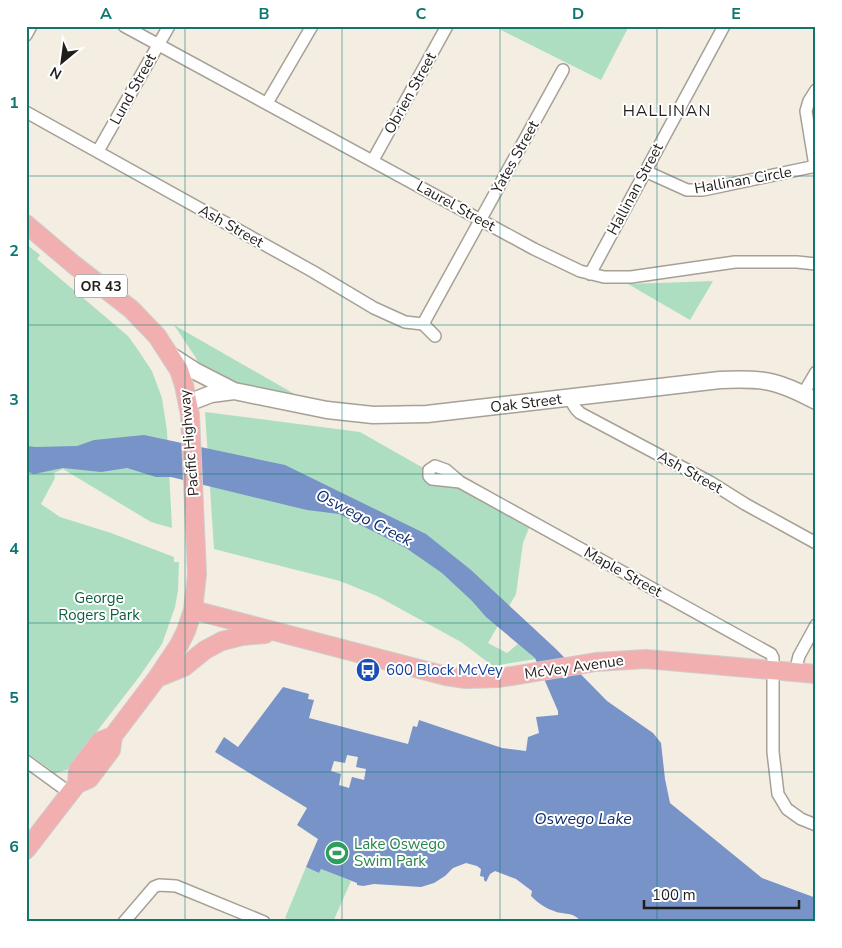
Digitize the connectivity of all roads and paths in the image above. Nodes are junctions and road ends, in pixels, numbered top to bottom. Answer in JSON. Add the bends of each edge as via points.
{"nodes":[{"id":1,"x":31,"y":26,"type":"edge"},
{"id":2,"x":124,"y":26,"type":"edge"},
{"id":3,"x":169,"y":26,"type":"edge"},
{"id":4,"x":312,"y":26,"type":"edge"},
{"id":5,"x":447,"y":26,"type":"edge"},
{"id":6,"x":724,"y":26,"type":"edge"},
{"id":7,"x":26,"y":35,"type":"edge"},
{"id":8,"x":157,"y":45,"type":"junction"},
{"id":9,"x":564,"y":70,"type":"dead end"},
{"id":10,"x":816,"y":90,"type":"edge"},
{"id":11,"x":266,"y":103,"type":"junction"},
{"id":12,"x":26,"y":112,"type":"edge"},
{"id":13,"x":98,"y":151,"type":"junction"},
{"id":14,"x":373,"y":160,"type":"junction"},
{"id":15,"x":815,"y":166,"type":"edge"},
{"id":16,"x":645,"y":171,"type":"junction"},
{"id":17,"x":480,"y":219,"type":"junction"},
{"id":18,"x":26,"y":224,"type":"edge"},
{"id":19,"x":816,"y":264,"type":"edge"},
{"id":20,"x":590,"y":274,"type":"junction"},
{"id":21,"x":423,"y":324,"type":"junction"},
{"id":22,"x":435,"y":336,"type":"dead end"},
{"id":23,"x":170,"y":355,"type":"junction"},
{"id":24,"x":816,"y":372,"type":"edge"},
{"id":25,"x":234,"y":391,"type":"junction"},
{"id":26,"x":569,"y":398,"type":"junction"},
{"id":27,"x":809,"y":398,"type":"edge"},
{"id":28,"x":189,"y":409,"type":"junction"},
{"id":29,"x":460,"y":482,"type":"dead end"},
{"id":30,"x":816,"y":543,"type":"edge"},
{"id":31,"x":193,"y":610,"type":"junction"},
{"id":32,"x":816,"y":625,"type":"edge"},
{"id":33,"x":277,"y":632,"type":"junction"},
{"id":34,"x":774,"y":670,"type":"junction"},
{"id":35,"x":795,"y":672,"type":"junction"},
{"id":36,"x":816,"y":674,"type":"edge"},
{"id":37,"x":157,"y":678,"type":"junction"},
{"id":38,"x":26,"y":761,"type":"edge"},
{"id":39,"x":74,"y":788,"type":"junction"},
{"id":40,"x":816,"y":825,"type":"edge"},
{"id":41,"x":26,"y":850,"type":"edge"},
{"id":42,"x":124,"y":922,"type":"edge"},
{"id":43,"x":264,"y":922,"type":"edge"}],
"edges":[{"from":1,"to":7,"type":"street"},
{"from":2,"to":8,"type":"street","name":"Laurel Street"},
{"from":3,"to":8,"type":"street","name":"Lund Street"},
{"from":4,"to":11,"type":"street"},
{"from":5,"to":14,"type":"street","name":"Obrien Street"},
{"from":6,"to":16,"type":"street","name":"Hallinan Street"},
{"from":8,"to":11,"type":"street","name":"Laurel Street"},
{"from":8,"to":13,"type":"street","name":"Lund Street"},
{"from":9,"to":17,"type":"street","name":"Yates Street"},
{"from":10,"to":15,"type":"street","via":[[806,111]]},
{"from":11,"to":14,"type":"street","name":"Laurel Street"},
{"from":12,"to":13,"type":"street","name":"Ash Street"},
{"from":13,"to":21,"type":"street","name":"Ash Street","via":[[374,308],[406,322]]},
{"from":14,"to":17,"type":"street","name":"Laurel Street"},
{"from":15,"to":16,"type":"street","name":"Hallinan Circle","via":[[703,190],[687,190]]},
{"from":16,"to":20,"type":"street","name":"Hallinan Street"},
{"from":17,"to":20,"type":"street","name":"Laurel Street","via":[[534,249]]},
{"from":17,"to":21,"type":"street","name":"Yates Street"},
{"from":18,"to":23,"type":"main road","name":"Pacific Highway","number":"OR 43","via":[[131,309]]},
{"from":19,"to":20,"type":"street","name":"Laurel Street","via":[[735,262],[631,277]]},
{"from":21,"to":22,"type":"street"},
{"from":23,"to":25,"type":"street","name":"Oak Street"},
{"from":23,"to":28,"type":"main road","name":"Pacific Highway","number":"OR 43","via":[[179,370]]},
{"from":24,"to":27,"type":"street"},
{"from":25,"to":26,"type":"street","name":"Oak Street","via":[[327,410],[373,415],[427,414]]},
{"from":25,"to":28,"type":"street","name":"Oak Street","via":[[211,394]]},
{"from":26,"to":27,"type":"street","name":"Oak Street","via":[[744,378],[774,382]]},
{"from":26,"to":30,"type":"street","name":"Ash Street","via":[[580,413]]},
{"from":28,"to":31,"type":"main road","name":"Pacific Highway","number":"OR 43","via":[[197,574]]},
{"from":29,"to":34,"type":"street","name":"Maple Street","via":[[768,652],[773,658]]},
{"from":31,"to":33,"type":"main road","name":"McVey Avenue"},
{"from":31,"to":37,"type":"main road","number":"OR 43","via":[[179,646]]},
{"from":32,"to":35,"type":"street","via":[[799,656]]},
{"from":33,"to":34,"type":"main road","name":"McVey Avenue","via":[[457,678],[488,679],[584,664],[646,659]]},
{"from":33,"to":37,"type":"main road","name":"McVey Avenue","via":[[222,642],[204,650],[184,667]]},
{"from":34,"to":35,"type":"main road","name":"McVey Avenue"},
{"from":34,"to":40,"type":"street","via":[[773,752],[778,794],[787,809],[801,820]]},
{"from":35,"to":36,"type":"main road","name":"McVey Avenue"},
{"from":37,"to":39,"type":"main road","number":"OR 43","via":[[113,736],[100,741],[78,770]]},
{"from":38,"to":39,"type":"street"},
{"from":39,"to":41,"type":"main road","number":"OR 43"},
{"from":42,"to":43,"type":"street","via":[[159,885],[176,886]]}]}
